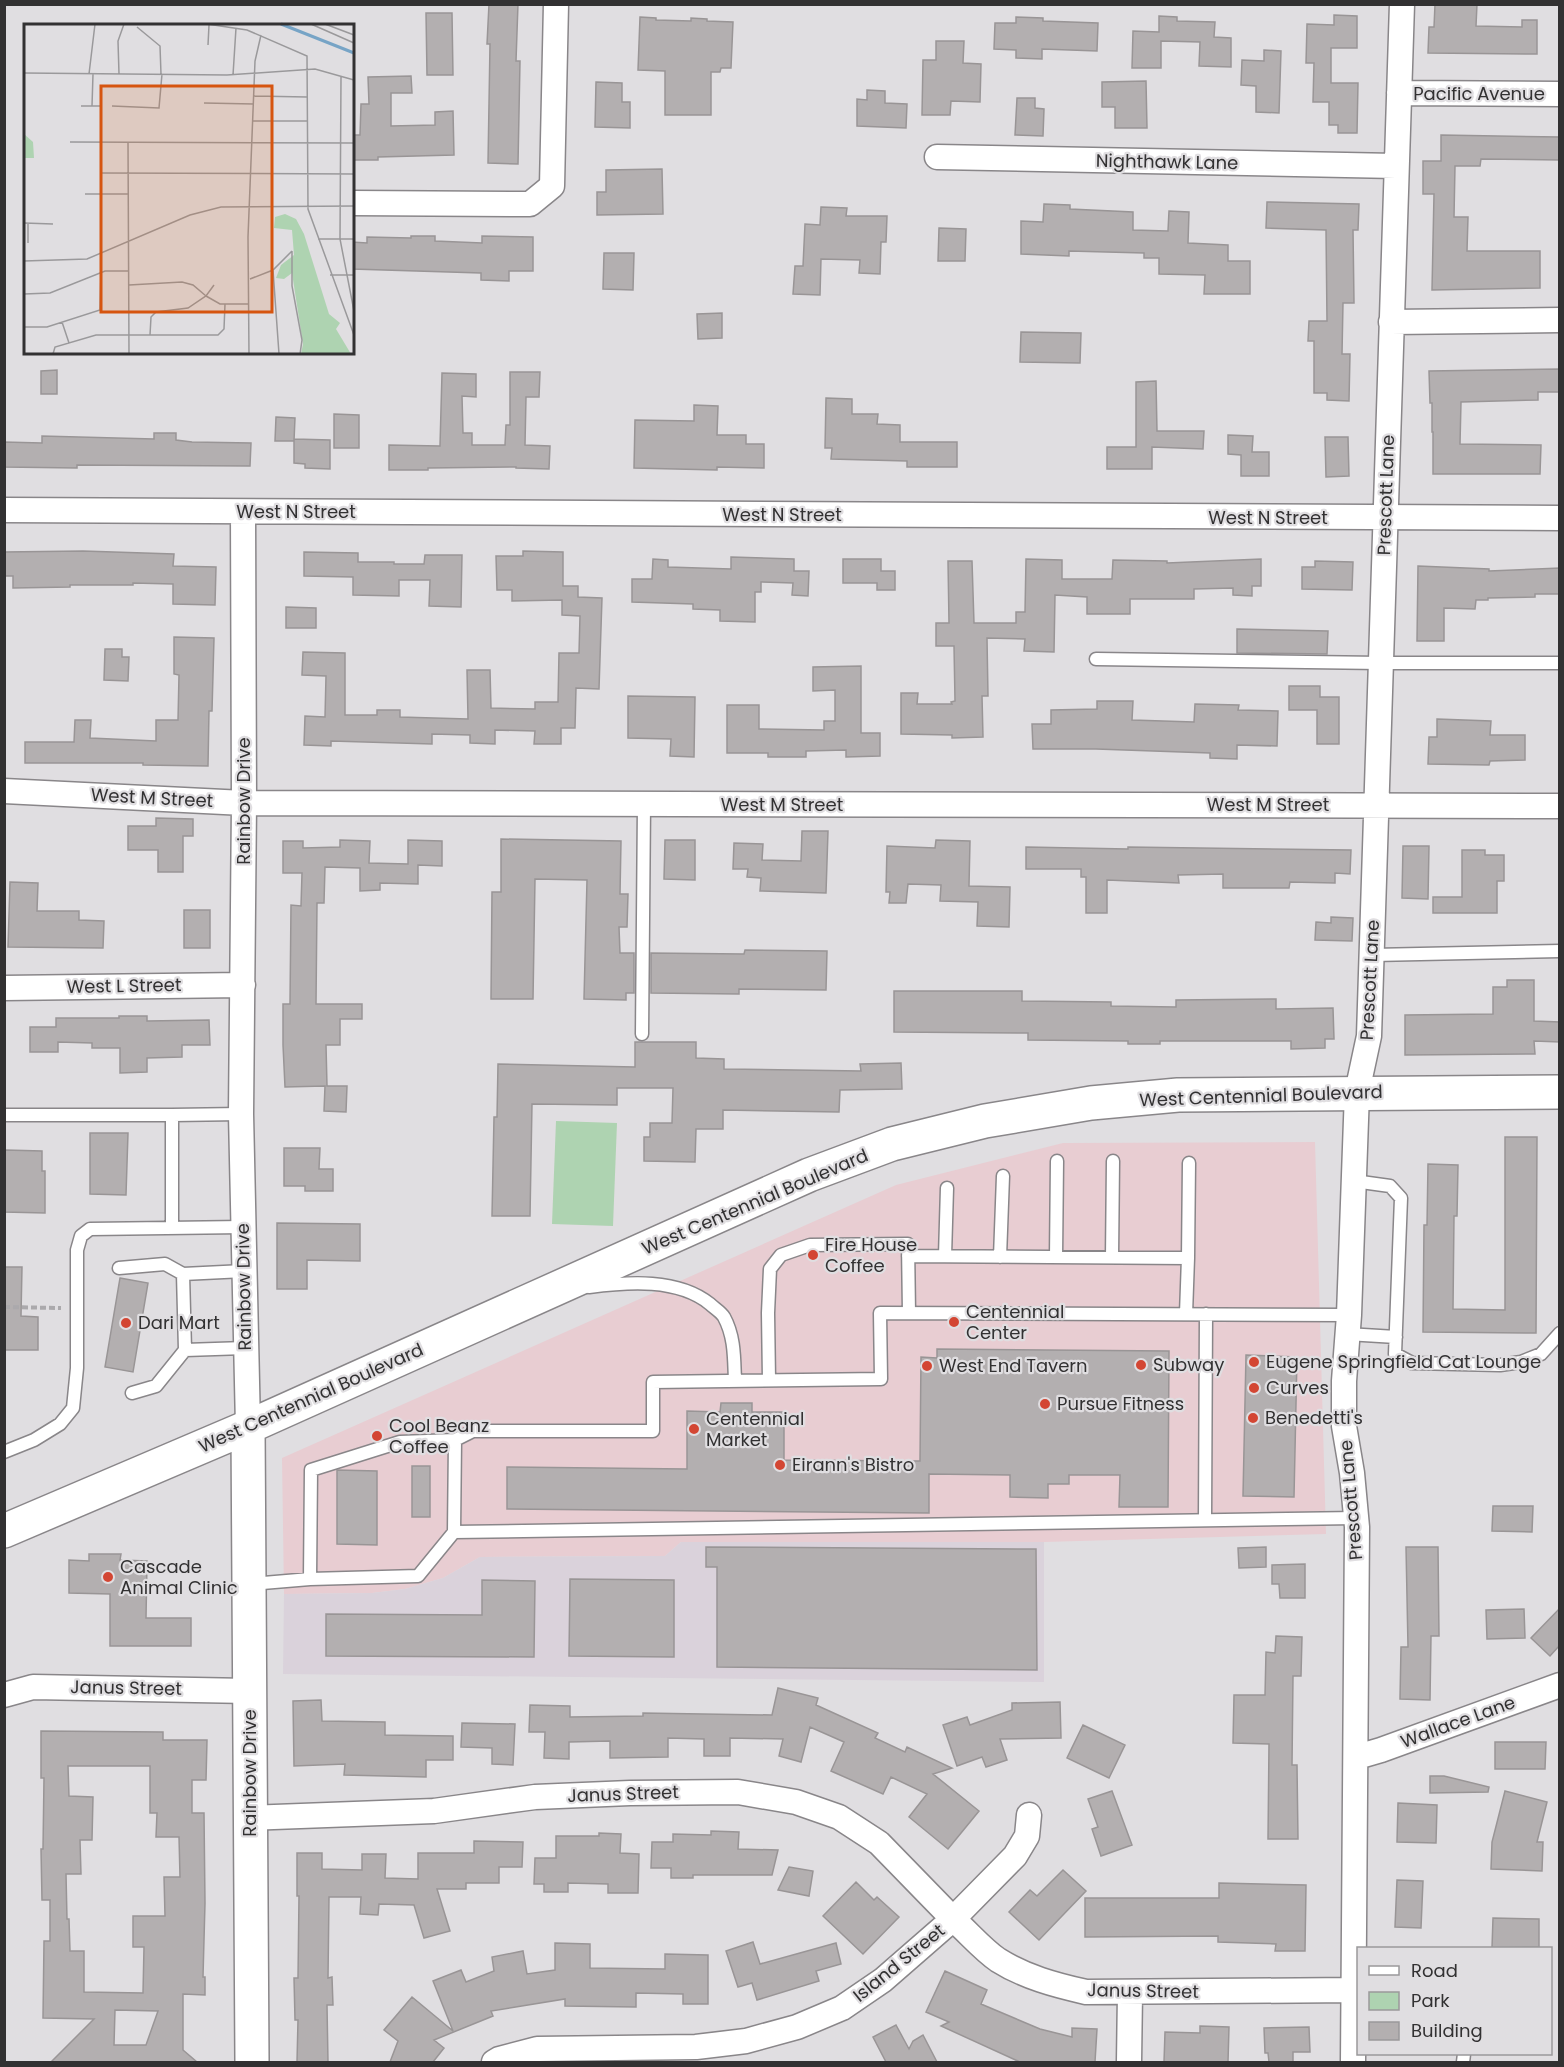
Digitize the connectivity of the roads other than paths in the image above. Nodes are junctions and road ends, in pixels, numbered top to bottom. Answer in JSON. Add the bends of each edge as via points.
{"nodes":[{"id":1,"x":556,"y":4,"type":"edge"},
{"id":2,"x":1402,"y":4,"type":"edge"},
{"id":3,"x":1399,"y":93,"type":"junction"},
{"id":4,"x":1560,"y":94,"type":"edge"},
{"id":5,"x":937,"y":158,"type":"dead end"},
{"id":6,"x":1396,"y":166,"type":"junction"},
{"id":7,"x":354,"y":203,"type":"edge"},
{"id":8,"x":1560,"y":320,"type":"edge"},
{"id":9,"x":1391,"y":322,"type":"junction"},
{"id":10,"x":4,"y":510,"type":"edge"},
{"id":11,"x":243,"y":512,"type":"junction"},
{"id":12,"x":1386,"y":519,"type":"junction"},
{"id":13,"x":1560,"y":519,"type":"edge"},
{"id":14,"x":1096,"y":659,"type":"dead end"},
{"id":15,"x":1381,"y":663,"type":"junction"},
{"id":16,"x":1560,"y":663,"type":"edge"},
{"id":17,"x":4,"y":791,"type":"edge"},
{"id":18,"x":244,"y":803,"type":"junction"},
{"id":19,"x":644,"y":804,"type":"junction"},
{"id":20,"x":1376,"y":806,"type":"junction"},
{"id":21,"x":1560,"y":806,"type":"edge"},
{"id":22,"x":1560,"y":951,"type":"edge"},
{"id":23,"x":1372,"y":955,"type":"junction"},
{"id":24,"x":243,"y":985,"type":"junction"},
{"id":25,"x":4,"y":988,"type":"edge"},
{"id":26,"x":642,"y":1034,"type":"dead end"},
{"id":27,"x":1357,"y":1092,"type":"junction"},
{"id":28,"x":1560,"y":1092,"type":"edge"},
{"id":29,"x":241,"y":1114,"type":"junction"},
{"id":30,"x":4,"y":1115,"type":"edge"},
{"id":31,"x":172,"y":1115,"type":"junction"},
{"id":32,"x":1057,"y":1161,"type":"dead end"},
{"id":33,"x":1113,"y":1161,"type":"dead end"},
{"id":34,"x":1189,"y":1162,"type":"dead end"},
{"id":35,"x":1003,"y":1176,"type":"dead end"},
{"id":36,"x":1354,"y":1181,"type":"junction"},
{"id":37,"x":947,"y":1188,"type":"dead end"},
{"id":38,"x":243,"y":1227,"type":"junction"},
{"id":39,"x":172,"y":1228,"type":"junction"},
{"id":40,"x":908,"y":1250,"type":"junction"},
{"id":41,"x":945,"y":1256,"type":"junction"},
{"id":42,"x":1000,"y":1257,"type":"junction"},
{"id":43,"x":1056,"y":1257,"type":"junction"},
{"id":44,"x":1112,"y":1257,"type":"junction"},
{"id":45,"x":1188,"y":1258,"type":"junction"},
{"id":46,"x":119,"y":1268,"type":"dead end"},
{"id":47,"x":244,"y":1271,"type":"junction"},
{"id":48,"x":183,"y":1274,"type":"junction"},
{"id":49,"x":543,"y":1293,"type":"junction"},
{"id":50,"x":909,"y":1312,"type":"junction"},
{"id":51,"x":1186,"y":1314,"type":"junction"},
{"id":52,"x":1206,"y":1314,"type":"junction"},
{"id":53,"x":1348,"y":1325,"type":"junction"},
{"id":54,"x":1560,"y":1333,"type":"edge"},
{"id":55,"x":1396,"y":1337,"type":"junction"},
{"id":56,"x":246,"y":1348,"type":"junction"},
{"id":57,"x":185,"y":1350,"type":"junction"},
{"id":58,"x":769,"y":1380,"type":"junction"},
{"id":59,"x":735,"y":1381,"type":"junction"},
{"id":60,"x":132,"y":1393,"type":"dead end"},
{"id":61,"x":248,"y":1427,"type":"junction"},
{"id":62,"x":455,"y":1440,"type":"junction"},
{"id":63,"x":4,"y":1452,"type":"edge"},
{"id":64,"x":1356,"y":1518,"type":"junction"},
{"id":65,"x":1205,"y":1520,"type":"junction"},
{"id":66,"x":4,"y":1531,"type":"edge"},
{"id":67,"x":454,"y":1532,"type":"junction"},
{"id":68,"x":310,"y":1579,"type":"junction"},
{"id":69,"x":249,"y":1584,"type":"junction"},
{"id":70,"x":1560,"y":1685,"type":"edge"},
{"id":71,"x":249,"y":1690,"type":"junction"},
{"id":72,"x":4,"y":1695,"type":"edge"},
{"id":73,"x":1357,"y":1758,"type":"junction"},
{"id":74,"x":1029,"y":1815,"type":"dead end"},
{"id":75,"x":250,"y":1818,"type":"junction"},
{"id":76,"x":953,"y":1919,"type":"junction"},
{"id":77,"x":1354,"y":1989,"type":"junction"},
{"id":78,"x":1130,"y":1992,"type":"junction"},
{"id":79,"x":252,"y":2062,"type":"edge"},
{"id":80,"x":494,"y":2062,"type":"edge"},
{"id":81,"x":1129,"y":2062,"type":"edge"},
{"id":82,"x":1353,"y":2062,"type":"edge"}],
"edges":[{"from":1,"to":7,"type":"street","via":[[552,186],[530,204]]},
{"from":2,"to":3,"type":"street","name":"Prescott Lane"},
{"from":3,"to":4,"type":"street","name":"Pacific Avenue"},
{"from":3,"to":6,"type":"street","name":"Prescott Lane"},
{"from":5,"to":6,"type":"street","name":"Nighthawk Lane"},
{"from":6,"to":9,"type":"street","name":"Prescott Lane"},
{"from":8,"to":9,"type":"street"},
{"from":9,"to":12,"type":"street","name":"Prescott Lane"},
{"from":10,"to":11,"type":"street","name":"West N Street"},
{"from":11,"to":12,"type":"street","name":"West N Street"},
{"from":11,"to":18,"type":"street","name":"Rainbow Drive"},
{"from":12,"to":13,"type":"street","name":"West N Street"},
{"from":12,"to":15,"type":"street","name":"Prescott Lane"},
{"from":14,"to":15,"type":"lane"},
{"from":15,"to":16,"type":"lane"},
{"from":15,"to":20,"type":"street","name":"Prescott Lane"},
{"from":17,"to":18,"type":"street","name":"West M Street"},
{"from":18,"to":19,"type":"street","name":"West M Street"},
{"from":18,"to":24,"type":"street","name":"Rainbow Drive"},
{"from":19,"to":20,"type":"street","name":"West M Street"},
{"from":19,"to":26,"type":"lane"},
{"from":20,"to":21,"type":"street","name":"West M Street"},
{"from":20,"to":23,"type":"street","name":"Prescott Lane"},
{"from":22,"to":23,"type":"lane"},
{"from":23,"to":27,"type":"street","name":"Prescott Lane","via":[[1369,1036]]},
{"from":24,"to":25,"type":"street","name":"West L Street"},
{"from":24,"to":29,"type":"street","name":"Rainbow Drive"},
{"from":27,"to":28,"type":"main road","name":"West Centennial Boulevard"},
{"from":27,"to":36,"type":"street","name":"Prescott Lane"},
{"from":27,"to":49,"type":"main road","name":"West Centennial Boulevard","via":[[1178,1095],[1092,1103],[892,1144],[809,1175]]},
{"from":29,"to":31,"type":"lane"},
{"from":29,"to":38,"type":"street","name":"Rainbow Drive"},
{"from":30,"to":31,"type":"lane"},
{"from":31,"to":39,"type":"lane"},
{"from":32,"to":43,"type":"lane"},
{"from":33,"to":44,"type":"lane"},
{"from":34,"to":45,"type":"lane"},
{"from":35,"to":42,"type":"lane"},
{"from":36,"to":53,"type":"street","name":"Prescott Lane"},
{"from":36,"to":55,"type":"lane","via":[[1390,1186],[1401,1198]]},
{"from":37,"to":41,"type":"lane"},
{"from":38,"to":39,"type":"lane"},
{"from":38,"to":47,"type":"street","name":"Rainbow Drive"},
{"from":39,"to":63,"type":"lane","via":[[90,1229],[81,1236],[77,1250],[73,1408],[60,1424]]},
{"from":40,"to":41,"type":"lane"},
{"from":40,"to":50,"type":"lane"},
{"from":40,"to":58,"type":"lane","via":[[810,1245],[782,1255],[770,1269]]},
{"from":41,"to":42,"type":"lane"},
{"from":42,"to":43,"type":"lane"},
{"from":43,"to":44,"type":"lane"},
{"from":44,"to":45,"type":"lane"},
{"from":45,"to":51,"type":"lane"},
{"from":46,"to":48,"type":"lane","via":[[165,1264]]},
{"from":47,"to":48,"type":"lane"},
{"from":47,"to":56,"type":"street","name":"Rainbow Drive"},
{"from":48,"to":57,"type":"lane"},
{"from":49,"to":59,"type":"lane","via":[[611,1284],[667,1285],[697,1294],[723,1315],[734,1343]]},
{"from":49,"to":61,"type":"main road","name":"West Centennial Boulevard"},
{"from":50,"to":51,"type":"lane"},
{"from":50,"to":58,"type":"lane","via":[[880,1312],[881,1379]]},
{"from":51,"to":52,"type":"lane"},
{"from":52,"to":53,"type":"lane"},
{"from":52,"to":65,"type":"lane"},
{"from":53,"to":55,"type":"lane"},
{"from":53,"to":64,"type":"street","name":"Prescott Lane","via":[[1344,1426]]},
{"from":54,"to":55,"type":"lane","via":[[1541,1354],[1500,1365],[1412,1363],[1395,1354]]},
{"from":56,"to":57,"type":"lane"},
{"from":56,"to":61,"type":"street","name":"Rainbow Drive"},
{"from":57,"to":60,"type":"lane","via":[[156,1386]]},
{"from":58,"to":59,"type":"lane"},
{"from":59,"to":62,"type":"lane","via":[[653,1382],[653,1431],[473,1431]]},
{"from":61,"to":66,"type":"main road","name":"West Centennial Boulevard"},
{"from":61,"to":69,"type":"main road","name":"Rainbow Drive"},
{"from":62,"to":67,"type":"lane"},
{"from":62,"to":68,"type":"lane","via":[[400,1442],[311,1470]]},
{"from":64,"to":65,"type":"lane"},
{"from":64,"to":73,"type":"street","name":"Prescott Lane"},
{"from":65,"to":67,"type":"lane"},
{"from":67,"to":68,"type":"lane","via":[[418,1576]]},
{"from":68,"to":69,"type":"lane"},
{"from":69,"to":71,"type":"main road","name":"Rainbow Drive"},
{"from":70,"to":73,"type":"street","name":"Wallace Lane"},
{"from":71,"to":72,"type":"street","name":"Janus Street","via":[[33,1687]]},
{"from":71,"to":75,"type":"main road","name":"Rainbow Drive"},
{"from":73,"to":77,"type":"street","name":"Prescott Lane"},
{"from":74,"to":76,"type":"street","via":[[1027,1836],[1015,1856]]},
{"from":75,"to":76,"type":"street","name":"Janus Street","via":[[434,1811],[536,1797],[738,1792],[796,1802],[839,1817],[879,1843]]},
{"from":75,"to":79,"type":"main road","name":"Rainbow Drive"},
{"from":76,"to":78,"type":"street","name":"Janus Street","via":[[997,1959],[1027,1975],[1086,1992]]},
{"from":76,"to":80,"type":"street","name":"Island Street","via":[[883,1980],[842,2008],[797,2027],[746,2041],[696,2047],[537,2049]]},
{"from":77,"to":78,"type":"street","name":"Janus Street"},
{"from":77,"to":82,"type":"street","name":"Prescott Lane"},
{"from":78,"to":81,"type":"street"}]}
